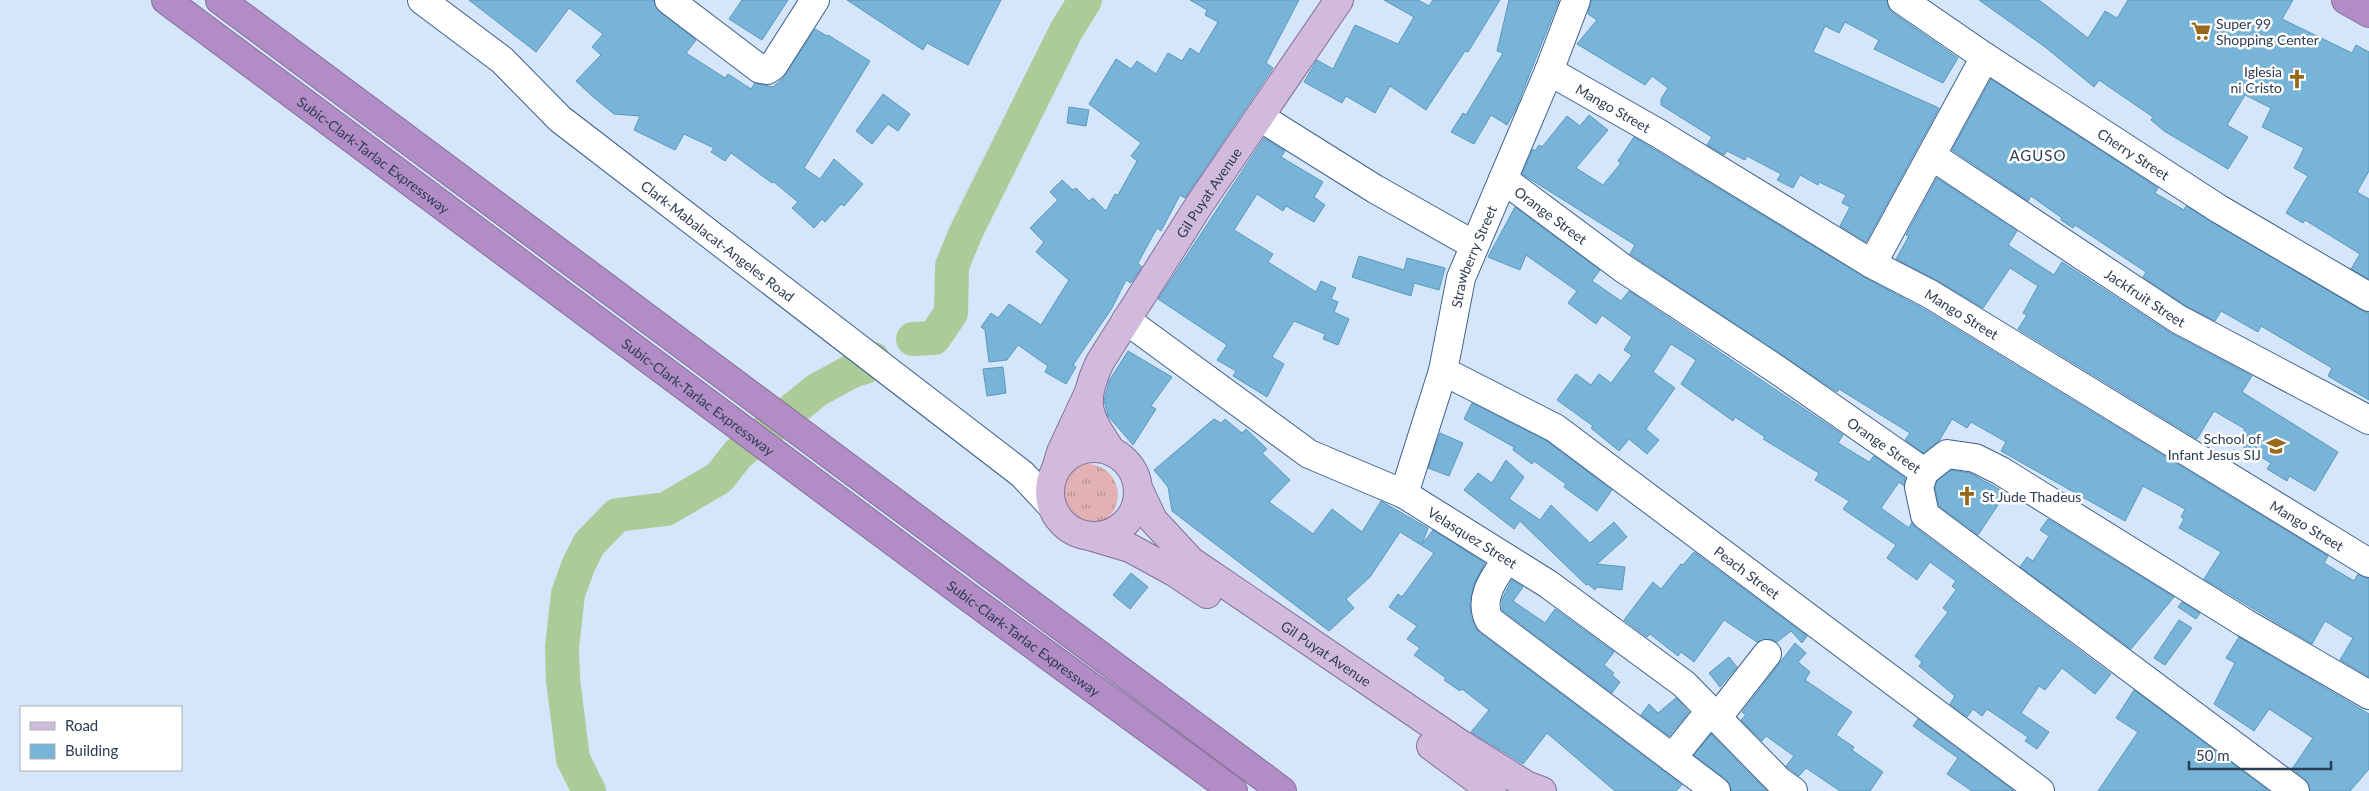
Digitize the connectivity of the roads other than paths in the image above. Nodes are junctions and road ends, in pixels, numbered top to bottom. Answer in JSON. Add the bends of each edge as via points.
{"nodes":[{"id":1,"x":166,"y":0,"type":"edge"},
{"id":2,"x":220,"y":0,"type":"edge"},
{"id":3,"x":422,"y":0,"type":"edge"},
{"id":4,"x":670,"y":0,"type":"edge"},
{"id":5,"x":815,"y":0,"type":"edge"},
{"id":6,"x":1339,"y":0,"type":"edge"},
{"id":7,"x":1576,"y":0,"type":"edge"},
{"id":8,"x":1902,"y":0,"type":"edge"},
{"id":9,"x":2346,"y":0,"type":"edge"},
{"id":10,"x":2369,"y":13,"type":"edge"},
{"id":11,"x":1985,"y":57,"type":"junction"},
{"id":12,"x":1549,"y":71,"type":"junction"},
{"id":13,"x":1260,"y":117,"type":"junction"},
{"id":14,"x":1932,"y":156,"type":"junction"},
{"id":15,"x":1503,"y":179,"type":"junction"},
{"id":16,"x":1474,"y":245,"type":"junction"},
{"id":17,"x":1872,"y":264,"type":"junction"},
{"id":18,"x":2369,"y":297,"type":"edge"},
{"id":19,"x":1126,"y":320,"type":"junction"},
{"id":20,"x":1443,"y":371,"type":"junction"},
{"id":21,"x":1089,"y":392,"type":"junction"},
{"id":22,"x":2369,"y":420,"type":"edge"},
{"id":23,"x":1112,"y":452,"type":"junction"},
{"id":24,"x":1015,"y":470,"type":"junction"},
{"id":25,"x":1924,"y":472,"type":"junction"},
{"id":26,"x":1054,"y":474,"type":"junction"},
{"id":27,"x":1138,"y":488,"type":"junction"},
{"id":28,"x":1404,"y":494,"type":"junction"},
{"id":29,"x":1051,"y":505,"type":"junction"},
{"id":30,"x":1093,"y":536,"type":"junction"},
{"id":31,"x":1507,"y":559,"type":"junction"},
{"id":32,"x":2369,"y":563,"type":"edge"},
{"id":33,"x":1767,"y":654,"type":"dead end"},
{"id":34,"x":2369,"y":695,"type":"edge"},
{"id":35,"x":1714,"y":715,"type":"junction"},
{"id":36,"x":1672,"y":758,"type":"junction"},
{"id":37,"x":1233,"y":791,"type":"edge"},
{"id":38,"x":1282,"y":791,"type":"edge"},
{"id":39,"x":1492,"y":791,"type":"edge"},
{"id":40,"x":1542,"y":791,"type":"edge"},
{"id":41,"x":1716,"y":791,"type":"edge"},
{"id":42,"x":1793,"y":791,"type":"edge"},
{"id":43,"x":2040,"y":791,"type":"edge"},
{"id":44,"x":2295,"y":791,"type":"edge"}],
"edges":[{"from":1,"to":37,"type":"highway","name":"Subic-Clark-Tarlac Expressway","via":[[685,388]]},
{"from":2,"to":38,"type":"highway"},
{"from":3,"to":24,"type":"street","name":"Clark-Mabalacat-Angeles Road","via":[[502,60],[560,119]]},
{"from":4,"to":5,"type":"street","via":[[760,69],[767,70],[773,66]]},
{"from":6,"to":13,"type":"main road","name":"Gil Puyat Avenue"},
{"from":7,"to":12,"type":"street","name":"Strawberry Street"},
{"from":8,"to":11,"type":"street","name":"Cherry Street"},
{"from":9,"to":10,"type":"highway"},
{"from":11,"to":14,"type":"street"},
{"from":11,"to":18,"type":"street","name":"Cherry Street","via":[[2218,209]]},
{"from":12,"to":15,"type":"street","name":"Strawberry Street"},
{"from":12,"to":17,"type":"street","name":"Mango Street","via":[[1658,133]]},
{"from":13,"to":16,"type":"street","via":[[1375,189]]},
{"from":13,"to":19,"type":"main road","name":"Gil Puyat Avenue"},
{"from":14,"to":17,"type":"street"},
{"from":14,"to":22,"type":"street","name":"Jackfruit Street","via":[[2178,319]]},
{"from":15,"to":16,"type":"street","name":"Strawberry Street"},
{"from":15,"to":25,"type":"street","name":"Orange Street","via":[[1624,269],[1776,368]]},
{"from":16,"to":20,"type":"street","name":"Strawberry Street","via":[[1461,278]]},
{"from":17,"to":32,"type":"street","name":"Mango Street","via":[[1930,294]]},
{"from":19,"to":21,"type":"main road","name":"Gil Puyat Avenue","via":[[1100,362]]},
{"from":19,"to":28,"type":"street","name":"Velasquez Street","via":[[1309,454]]},
{"from":20,"to":28,"type":"street","name":"Strawberry Street"},
{"from":20,"to":43,"type":"street","name":"Peach Street","via":[[1555,428]]},
{"from":21,"to":23,"type":"main road","name":"Gil Puyat Avenue","via":[[1087,403],[1094,426]]},
{"from":21,"to":26,"type":"main road","name":"Gil Puyat Avenue"},
{"from":23,"to":26,"type":"main road","via":[[1095,448],[1077,452],[1068,456]]},
{"from":23,"to":27,"type":"main road","via":[[1127,463]]},
{"from":24,"to":26,"type":"street"},
{"from":24,"to":29,"type":"street","name":"Clark-Mabalacat-Angeles Road"},
{"from":25,"to":34,"type":"street","via":[[1947,454],[1975,458],[2001,471],[2245,623]]},
{"from":25,"to":44,"type":"street","name":"Orange Street","via":[[1919,486],[1926,515]]},
{"from":26,"to":29,"type":"main road","via":[[1050,487]]},
{"from":27,"to":30,"type":"main road","via":[[1135,507],[1126,522],[1111,533]]},
{"from":27,"to":40,"type":"main road","name":"Gil Puyat Avenue","via":[[1153,520],[1191,561],[1456,741]]},
{"from":28,"to":31,"type":"street","name":"Velasquez Street"},
{"from":29,"to":30,"type":"main road","via":[[1067,528]]},
{"from":30,"to":39,"type":"main road","name":"Gil Puyat Avenue","via":[[1130,548],[1174,572]]},
{"from":31,"to":35,"type":"street","name":"Velasquez Street","via":[[1548,584],[1684,684]]},
{"from":31,"to":36,"type":"street","via":[[1490,584],[1484,602],[1489,620]]},
{"from":33,"to":35,"type":"street"},
{"from":35,"to":36,"type":"street"},
{"from":35,"to":42,"type":"street","name":"Velasquez Street"},
{"from":36,"to":41,"type":"street"}]}
